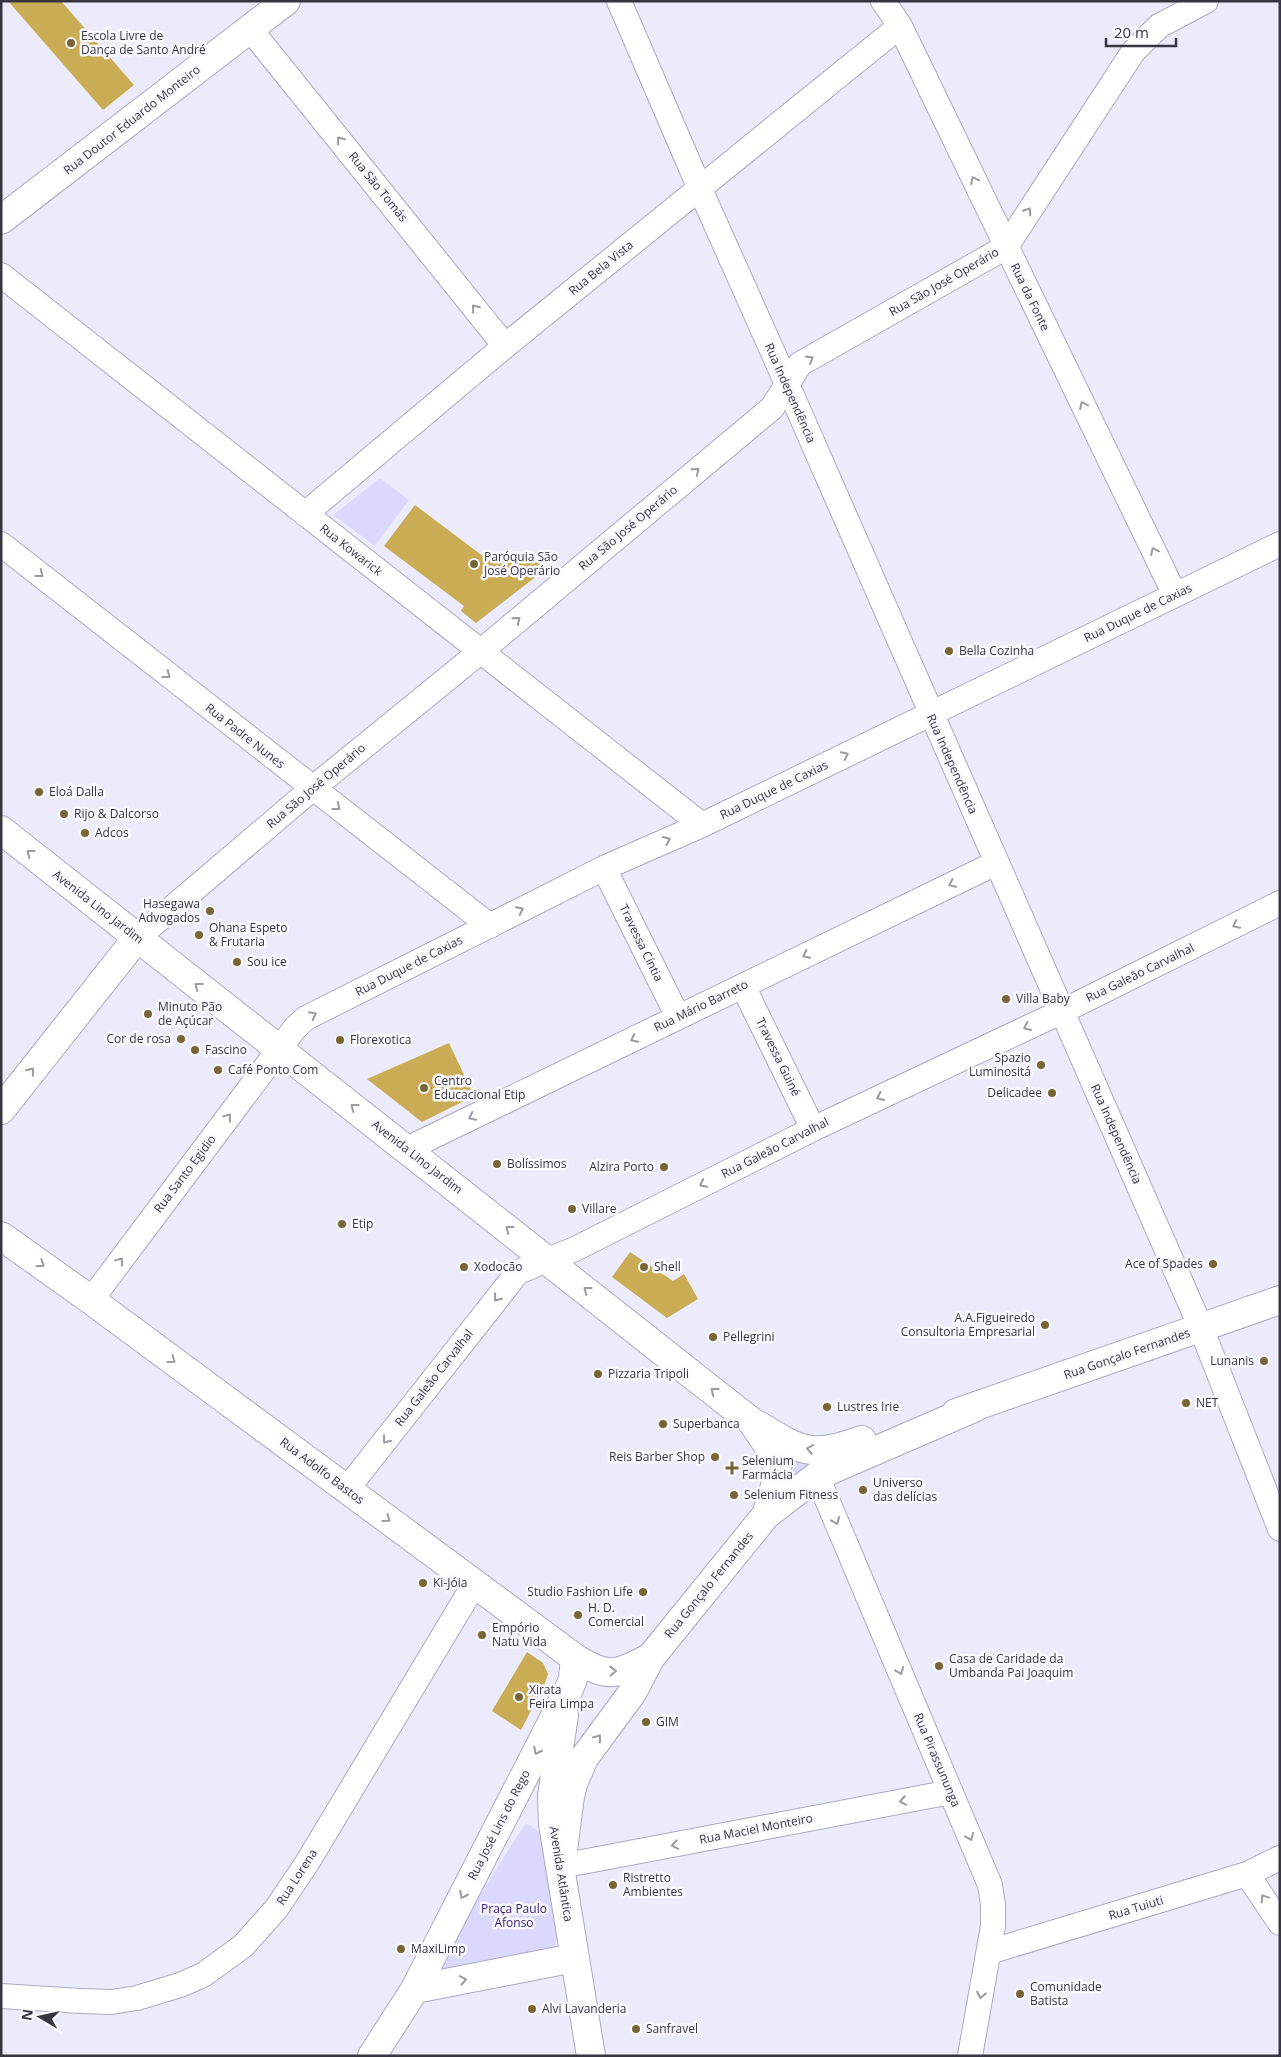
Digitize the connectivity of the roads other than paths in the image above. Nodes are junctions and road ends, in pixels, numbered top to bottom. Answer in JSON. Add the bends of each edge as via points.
{"nodes":[{"id":1,"x":286,"y":1,"type":"edge"},
{"id":2,"x":619,"y":1,"type":"edge"},
{"id":3,"x":883,"y":1,"type":"edge"},
{"id":4,"x":1206,"y":1,"type":"edge"},
{"id":5,"x":900,"y":26,"type":"junction"},
{"id":6,"x":250,"y":29,"type":"junction"},
{"id":7,"x":700,"y":189,"type":"junction"},
{"id":8,"x":1,"y":220,"type":"edge"},
{"id":9,"x":1006,"y":247,"type":"junction"},
{"id":10,"x":1,"y":275,"type":"edge"},
{"id":11,"x":505,"y":346,"type":"junction"},
{"id":12,"x":787,"y":384,"type":"junction"},
{"id":13,"x":305,"y":514,"type":"junction"},
{"id":14,"x":1,"y":544,"type":"edge"},
{"id":15,"x":1280,"y":544,"type":"edge"},
{"id":16,"x":1175,"y":595,"type":"junction"},
{"id":17,"x":480,"y":652,"type":"junction"},
{"id":18,"x":930,"y":714,"type":"junction"},
{"id":19,"x":313,"y":788,"type":"junction"},
{"id":20,"x":702,"y":825,"type":"junction"},
{"id":21,"x":1,"y":830,"type":"edge"},
{"id":22,"x":996,"y":863,"type":"junction"},
{"id":23,"x":604,"y":868,"type":"junction"},
{"id":24,"x":1280,"y":903,"type":"edge"},
{"id":25,"x":490,"y":926,"type":"junction"},
{"id":26,"x":137,"y":938,"type":"junction"},
{"id":27,"x":743,"y":986,"type":"junction"},
{"id":28,"x":1063,"y":1011,"type":"junction"},
{"id":29,"x":678,"y":1017,"type":"junction"},
{"id":30,"x":279,"y":1049,"type":"junction"},
{"id":31,"x":1,"y":1110,"type":"edge"},
{"id":32,"x":813,"y":1129,"type":"junction"},
{"id":33,"x":407,"y":1149,"type":"junction"},
{"id":34,"x":1,"y":1236,"type":"edge"},
{"id":35,"x":548,"y":1259,"type":"junction"},
{"id":36,"x":91,"y":1300,"type":"junction"},
{"id":37,"x":1280,"y":1300,"type":"edge"},
{"id":38,"x":1200,"y":1328,"type":"junction"},
{"id":39,"x":974,"y":1408,"type":"junction"},
{"id":40,"x":752,"y":1422,"type":"junction"},
{"id":41,"x":817,"y":1476,"type":"junction"},
{"id":42,"x":347,"y":1489,"type":"junction"},
{"id":43,"x":766,"y":1515,"type":"junction"},
{"id":44,"x":1280,"y":1529,"type":"edge"},
{"id":45,"x":475,"y":1583,"type":"junction"},
{"id":46,"x":651,"y":1657,"type":"junction"},
{"id":47,"x":575,"y":1658,"type":"junction"},
{"id":48,"x":568,"y":1691,"type":"junction"},
{"id":49,"x":951,"y":1792,"type":"junction"},
{"id":50,"x":1280,"y":1858,"type":"edge"},
{"id":51,"x":561,"y":1866,"type":"junction"},
{"id":52,"x":1247,"y":1874,"type":"junction"},
{"id":53,"x":1280,"y":1923,"type":"edge"},
{"id":54,"x":989,"y":1952,"type":"junction"},
{"id":55,"x":574,"y":1958,"type":"junction"},
{"id":56,"x":415,"y":1990,"type":"junction"},
{"id":57,"x":1,"y":1996,"type":"edge"},
{"id":58,"x":372,"y":2056,"type":"edge"},
{"id":59,"x":590,"y":2056,"type":"edge"},
{"id":60,"x":970,"y":2056,"type":"edge"}],
"edges":[{"from":1,"to":6,"type":"main road","name":"Rua Doutor Eduardo Monteiro"},
{"from":2,"to":7,"type":"street","name":"Rua Independência"},
{"from":3,"to":5,"type":"street","name":"Rua da Fonte"},
{"from":9,"to":4,"type":"street","name":"Rua São José Operário","one_way":true,"via":[[1133,52],[1159,26]]},
{"from":5,"to":7,"type":"street","name":"Rua Bela Vista"},
{"from":9,"to":5,"type":"street","name":"Rua da Fonte","one_way":true},
{"from":6,"to":8,"type":"main road","name":"Rua Doutor Eduardo Monteiro"},
{"from":11,"to":6,"type":"street","name":"Rua São Tomás","one_way":true},
{"from":7,"to":11,"type":"street","name":"Rua Bela Vista"},
{"from":7,"to":12,"type":"street","name":"Rua Independência"},
{"from":12,"to":9,"type":"street","name":"Rua São José Operário","one_way":true,"via":[[800,364]]},
{"from":16,"to":9,"type":"street","name":"Rua da Fonte","one_way":true},
{"from":10,"to":13,"type":"street","name":"Rua Kowarick"},
{"from":11,"to":13,"type":"street","name":"Rua Bela Vista"},
{"from":17,"to":12,"type":"street","name":"Rua São José Operário","one_way":true,"via":[[772,408]]},
{"from":12,"to":18,"type":"street","name":"Rua Independência"},
{"from":13,"to":17,"type":"street","name":"Rua Kowarick"},
{"from":14,"to":19,"type":"street","name":"Rua Padre Nunes","one_way":true},
{"from":15,"to":16,"type":"street","name":"Rua Duque de Caxias"},
{"from":16,"to":18,"type":"street","name":"Rua Duque de Caxias"},
{"from":17,"to":19,"type":"street","name":"Rua São José Operário"},
{"from":17,"to":20,"type":"street","name":"Rua Kowarick"},
{"from":20,"to":18,"type":"street","name":"Rua Duque de Caxias","one_way":true},
{"from":18,"to":22,"type":"street","name":"Rua Independência"},
{"from":19,"to":25,"type":"street","name":"Rua Padre Nunes","one_way":true},
{"from":19,"to":26,"type":"street","name":"Rua São José Operário"},
{"from":23,"to":20,"type":"street","name":"Rua Duque de Caxias","one_way":true},
{"from":26,"to":21,"type":"main road","name":"Avenida Lino Jardim","one_way":true},
{"from":22,"to":27,"type":"street","name":"Rua Mário Barreto","one_way":true},
{"from":22,"to":28,"type":"street","name":"Rua Independência"},
{"from":25,"to":23,"type":"street","name":"Rua Duque de Caxias","one_way":true},
{"from":23,"to":29,"type":"street","name":"Travessa Cíntia"},
{"from":24,"to":28,"type":"street","name":"Rua Galeão Carvalhal","one_way":true},
{"from":30,"to":25,"type":"street","name":"Rua Duque de Caxias","one_way":true,"via":[[306,1018]]},
{"from":30,"to":26,"type":"main road","name":"Avenida Lino Jardim","one_way":true},
{"from":31,"to":26,"type":"main road","name":"Rua São José Operário","one_way":true},
{"from":27,"to":29,"type":"street","name":"Rua Mário Barreto"},
{"from":27,"to":32,"type":"street","name":"Travessa Guiné"},
{"from":28,"to":32,"type":"street","name":"Rua Galeão Carvalhal","one_way":true},
{"from":28,"to":38,"type":"street","name":"Rua Independência"},
{"from":29,"to":33,"type":"street","name":"Rua Mário Barreto","one_way":true},
{"from":33,"to":30,"type":"main road","name":"Avenida Lino Jardim","one_way":true},
{"from":36,"to":30,"type":"street","name":"Rua Santo Egidio","one_way":true},
{"from":32,"to":35,"type":"street","name":"Rua Galeão Carvalhal","one_way":true,"via":[[575,1249]]},
{"from":35,"to":33,"type":"main road","name":"Avenida Lino Jardim","one_way":true},
{"from":34,"to":36,"type":"main road","name":"Rua Adolfo Bastos","one_way":true},
{"from":40,"to":35,"type":"main road","name":"Avenida Lino Jardim","one_way":true},
{"from":35,"to":42,"type":"street","name":"Rua Galeão Carvalhal","one_way":true,"via":[[518,1272]]},
{"from":36,"to":42,"type":"main road","name":"Rua Adolfo Bastos","one_way":true},
{"from":37,"to":38,"type":"main road","name":"Rua Gonçalo Fernandes"},
{"from":38,"to":39,"type":"main road","name":"Rua Gonçalo Fernandes"},
{"from":38,"to":44,"type":"street","name":"Rua Independência"},
{"from":39,"to":40,"type":"main road","name":"Rua Gonçalo Fernandes","one_way":true,"via":[[822,1452],[793,1445]]},
{"from":39,"to":41,"type":"main road","name":"Rua Gonçalo Fernandes"},
{"from":40,"to":43,"type":"main road","name":"Avenida Lino Jardim","via":[[771,1448],[777,1465],[776,1483]]},
{"from":41,"to":43,"type":"main road","name":"Rua Gonçalo Fernandes"},
{"from":41,"to":49,"type":"street","name":"Rua Pirassununga","one_way":true},
{"from":42,"to":45,"type":"main road","name":"Rua Adolfo Bastos","one_way":true},
{"from":43,"to":46,"type":"main road","name":"Rua Gonçalo Fernandes"},
{"from":45,"to":47,"type":"main road","name":"Rua Adolfo Bastos"},
{"from":45,"to":57,"type":"street","name":"Rua Lorena","via":[[307,1862],[276,1909],[243,1946],[203,1975],[138,1998],[81,2002]]},
{"from":47,"to":46,"type":"main road","name":"Rua Adolfo Bastos","one_way":true,"via":[[598,1670],[611,1672],[629,1669]]},
{"from":51,"to":46,"type":"main road","name":"Rua Gonçalo Fernandes","one_way":true,"via":[[570,1796],[578,1769],[591,1746],[632,1693]]},
{"from":47,"to":48,"type":"main road","name":"Rua José Lins do Rego"},
{"from":48,"to":51,"type":"main road","name":"Avenida Atlântica","via":[[552,1796],[554,1840]]},
{"from":48,"to":56,"type":"main road","name":"Rua José Lins do Rego","one_way":true},
{"from":49,"to":51,"type":"street","name":"Rua Maciel Monteiro","one_way":true},
{"from":49,"to":54,"type":"street","name":"Rua Pirassununga","one_way":true,"via":[[990,1885],[993,1919]]},
{"from":50,"to":52,"type":"street","name":"Rua Tuiuti"},
{"from":51,"to":55,"type":"main road","name":"Avenida Atlântica"},
{"from":53,"to":52,"type":"street","one_way":true},
{"from":52,"to":54,"type":"street","name":"Rua Tuiuti"},
{"from":54,"to":60,"type":"street","name":"Rua Pirassununga","one_way":true},
{"from":56,"to":55,"type":"main road","one_way":true},
{"from":55,"to":59,"type":"main road","name":"Avenida Atlântica"},
{"from":56,"to":58,"type":"main road","name":"Rua José Lins do Rego"}]}
